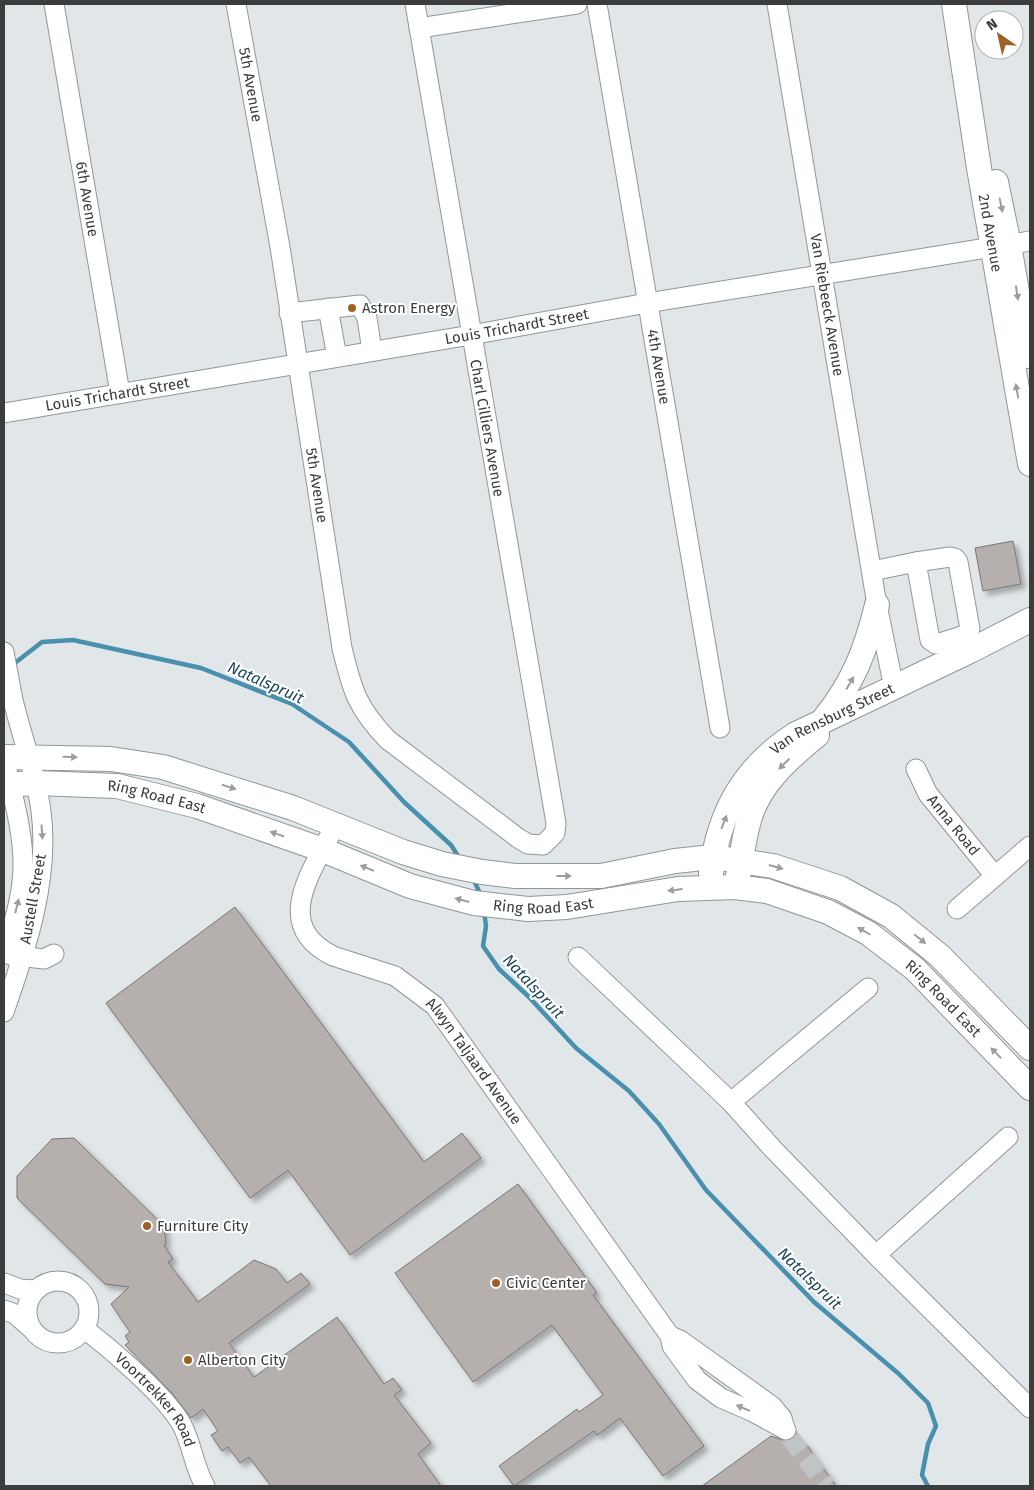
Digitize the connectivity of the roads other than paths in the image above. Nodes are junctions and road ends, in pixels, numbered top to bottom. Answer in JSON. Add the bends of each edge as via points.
{"nodes":[{"id":1,"x":54,"y":4,"type":"edge"},
{"id":2,"x":236,"y":4,"type":"edge"},
{"id":3,"x":415,"y":4,"type":"edge"},
{"id":4,"x":577,"y":4,"type":"edge"},
{"id":5,"x":597,"y":4,"type":"edge"},
{"id":6,"x":777,"y":4,"type":"edge"},
{"id":7,"x":954,"y":4,"type":"edge"},
{"id":8,"x":969,"y":4,"type":"edge"},
{"id":9,"x":419,"y":28,"type":"junction"},
{"id":10,"x":1010,"y":244,"type":"edge"},
{"id":11,"x":824,"y":275,"type":"junction"},
{"id":12,"x":647,"y":303,"type":"junction"},
{"id":13,"x":328,"y":308,"type":"junction"},
{"id":14,"x":289,"y":314,"type":"junction"},
{"id":15,"x":471,"y":335,"type":"junction"},
{"id":16,"x":372,"y":351,"type":"junction"},
{"id":17,"x":337,"y":357,"type":"junction"},
{"id":18,"x":296,"y":364,"type":"junction"},
{"id":19,"x":1030,"y":373,"type":"edge"},
{"id":20,"x":120,"y":392,"type":"junction"},
{"id":21,"x":11,"y":412,"type":"edge"},
{"id":22,"x":4,"y":422,"type":"edge"},
{"id":23,"x":1030,"y":464,"type":"edge"},
{"id":24,"x":916,"y":562,"type":"junction"},
{"id":25,"x":872,"y":571,"type":"junction"},
{"id":26,"x":877,"y":605,"type":"junction"},
{"id":27,"x":1030,"y":620,"type":"edge"},
{"id":28,"x":966,"y":644,"type":"junction"},
{"id":29,"x":4,"y":652,"type":"edge"},
{"id":30,"x":894,"y":688,"type":"junction"},
{"id":31,"x":848,"y":710,"type":"junction"},
{"id":32,"x":822,"y":723,"type":"junction"},
{"id":33,"x":720,"y":728,"type":"dead end"},
{"id":34,"x":30,"y":756,"type":"junction"},
{"id":35,"x":4,"y":758,"type":"edge"},
{"id":36,"x":916,"y":769,"type":"dead end"},
{"id":37,"x":36,"y":783,"type":"junction"},
{"id":38,"x":7,"y":784,"type":"edge"},
{"id":39,"x":556,"y":822,"type":"joint"},
{"id":40,"x":335,"y":824,"type":"junction"},
{"id":41,"x":1030,"y":846,"type":"edge"},
{"id":42,"x":323,"y":850,"type":"junction"},
{"id":43,"x":713,"y":857,"type":"junction"},
{"id":44,"x":741,"y":861,"type":"junction"},
{"id":45,"x":995,"y":876,"type":"junction"},
{"id":46,"x":710,"y":887,"type":"junction"},
{"id":47,"x":735,"y":887,"type":"junction"},
{"id":48,"x":957,"y":909,"type":"dead end"},
{"id":49,"x":10,"y":954,"type":"edge"},
{"id":50,"x":54,"y":954,"type":"dead end"},
{"id":51,"x":578,"y":957,"type":"dead end"},
{"id":52,"x":868,"y":988,"type":"dead end"},
{"id":53,"x":4,"y":1012,"type":"edge"},
{"id":54,"x":1030,"y":1048,"type":"edge"},
{"id":55,"x":1030,"y":1088,"type":"edge"},
{"id":56,"x":731,"y":1102,"type":"junction"},
{"id":57,"x":1008,"y":1137,"type":"dead end"},
{"id":58,"x":876,"y":1254,"type":"junction"},
{"id":59,"x":4,"y":1283,"type":"edge"},
{"id":60,"x":36,"y":1290,"type":"junction"},
{"id":61,"x":4,"y":1310,"type":"edge"},
{"id":62,"x":31,"y":1328,"type":"junction"},
{"id":63,"x":85,"y":1329,"type":"junction"},
{"id":64,"x":670,"y":1336,"type":"junction"},
{"id":65,"x":710,"y":1363,"type":"junction"},
{"id":66,"x":721,"y":1398,"type":"junction"},
{"id":67,"x":1028,"y":1403,"type":"edge"},
{"id":68,"x":205,"y":1486,"type":"edge"}],
"edges":[{"from":1,"to":20,"type":"street","name":"6th Avenue"},
{"from":2,"to":14,"type":"street","name":"5th Avenue"},
{"from":3,"to":9,"type":"street","name":"Charl Cilliers Avenue"},
{"from":4,"to":9,"type":"street"},
{"from":5,"to":12,"type":"street","name":"4th Avenue"},
{"from":6,"to":11,"type":"street","name":"Van Riebeeck Avenue"},
{"from":7,"to":10,"type":"main road","name":"2nd Avenue"},
{"from":8,"to":10,"type":"main road","name":"2nd Avenue","one_way":true,"via":[[993,165]]},
{"from":9,"to":15,"type":"street","name":"Charl Cilliers Avenue"},
{"from":10,"to":11,"type":"street","name":"Louis Trichardt Street"},
{"from":10,"to":19,"type":"main road","name":"2nd Avenue","one_way":true},
{"from":23,"to":10,"type":"main road","name":"2nd Avenue","one_way":true},
{"from":11,"to":12,"type":"street","name":"Louis Trichardt Street"},
{"from":11,"to":25,"type":"street","name":"Van Riebeeck Avenue"},
{"from":12,"to":15,"type":"street","name":"Louis Trichardt Street"},
{"from":12,"to":33,"type":"street","name":"4th Avenue"},
{"from":13,"to":14,"type":"street"},
{"from":13,"to":16,"type":"street","via":[[357,304],[362,307]]},
{"from":13,"to":17,"type":"street"},
{"from":14,"to":18,"type":"street","name":"5th Avenue"},
{"from":15,"to":16,"type":"street","name":"Louis Trichardt Street"},
{"from":15,"to":39,"type":"street","name":"Charl Cilliers Avenue"},
{"from":16,"to":17,"type":"street","name":"Louis Trichardt Street"},
{"from":17,"to":18,"type":"street","name":"Louis Trichardt Street"},
{"from":18,"to":20,"type":"street","name":"Louis Trichardt Street"},
{"from":18,"to":39,"type":"street","name":"5th Avenue","via":[[342,648],[352,689],[360,706],[395,746],[523,840],[543,845],[555,833]]},
{"from":20,"to":21,"type":"street","name":"Louis Trichardt Street"},
{"from":21,"to":22,"type":"street"},
{"from":24,"to":25,"type":"street"},
{"from":24,"to":28,"type":"street","via":[[930,640],[936,644]]},
{"from":24,"to":28,"type":"street","via":[[950,557],[958,562],[970,629]]},
{"from":25,"to":26,"type":"street","name":"Van Riebeeck Avenue"},
{"from":26,"to":30,"type":"street","name":"Van Riebeeck Avenue"},
{"from":32,"to":26,"type":"main road","one_way":true,"via":[[856,672],[868,644]]},
{"from":27,"to":28,"type":"main road","name":"Van Rensburg Street"},
{"from":28,"to":30,"type":"main road","name":"Van Rensburg Street"},
{"from":29,"to":34,"type":"street","name":"Austell Street"},
{"from":30,"to":31,"type":"main road","name":"Van Rensburg Street"},
{"from":31,"to":32,"type":"main road","name":"Van Rensburg Street"},
{"from":31,"to":44,"type":"main road","one_way":true,"via":[[772,775],[750,816]]},
{"from":43,"to":32,"type":"main road","name":"Van Rensburg Street","one_way":true,"via":[[728,811],[743,782],[759,762],[775,747]]},
{"from":34,"to":35,"type":"main road","name":"Ring Road East"},
{"from":34,"to":37,"type":"street","name":"Austell Street"},
{"from":34,"to":40,"type":"main road","name":"Ring Road East","one_way":true,"via":[[111,759],[162,767]]},
{"from":35,"to":38,"type":"street"},
{"from":36,"to":45,"type":"street","name":"Anna Road","via":[[928,794]]},
{"from":37,"to":38,"type":"main road","name":"Ring Road East"},
{"from":42,"to":37,"type":"main road","name":"Ring Road East","one_way":true,"via":[[197,806],[118,786]]},
{"from":37,"to":49,"type":"street","name":"Austell Street","one_way":true,"via":[[41,813],[42,857],[34,910]]},
{"from":49,"to":38,"type":"street","one_way":true,"via":[[23,869],[20,839]]},
{"from":40,"to":42,"type":"street","name":"Alwyn Taljaard Avenue"},
{"from":40,"to":43,"type":"main road","name":"Ring Road East","one_way":true,"via":[[442,864],[515,876],[601,876]]},
{"from":41,"to":45,"type":"street"},
{"from":46,"to":42,"type":"main road","name":"Ring Road East","one_way":true,"via":[[567,907],[528,909],[474,903],[410,886]]},
{"from":42,"to":64,"type":"street","name":"Alwyn Taljaard Avenue","via":[[308,876],[299,910],[309,938],[333,956],[395,976],[435,1006]]},
{"from":43,"to":44,"type":"main road","name":"Ring Road East"},
{"from":43,"to":46,"type":"main road","name":"Van Rensburg Street"},
{"from":44,"to":47,"type":"main road"},
{"from":44,"to":54,"type":"main road","name":"Ring Road East","one_way":true,"via":[[773,866],[840,888],[891,916],[940,956]]},
{"from":45,"to":48,"type":"street"},
{"from":46,"to":47,"type":"main road","name":"Ring Road East"},
{"from":55,"to":47,"type":"main road","name":"Ring Road East","one_way":true,"via":[[916,969],[868,933],[828,912],[767,891]]},
{"from":49,"to":50,"type":"street","via":[[44,959]]},
{"from":49,"to":53,"type":"street","name":"Austell Street"},
{"from":51,"to":56,"type":"street"},
{"from":52,"to":56,"type":"street"},
{"from":56,"to":58,"type":"street"},
{"from":57,"to":58,"type":"street"},
{"from":58,"to":67,"type":"street"},
{"from":59,"to":60,"type":"street"},
{"from":60,"to":62,"type":"street","via":[[28,1302]]},
{"from":60,"to":63,"type":"street","via":[[60,1280],[83,1292],[89,1303],[90,1317]]},
{"from":61,"to":62,"type":"street","via":[[15,1314]]},
{"from":62,"to":63,"type":"street","via":[[39,1338],[57,1343],[76,1338]]},
{"from":63,"to":68,"type":"street","name":"Voortrekker Road","via":[[174,1412],[191,1444]]},
{"from":64,"to":65,"type":"street","name":"Alwyn Taljaard Avenue"},
{"from":64,"to":66,"type":"street","name":"Alwyn Taljaard Avenue","via":[[672,1346],[697,1380]]},
{"from":65,"to":66,"type":"street"},
{"from":65,"to":66,"type":"street","name":"Alwyn Taljaard Avenue","one_way":true,"via":[[772,1406],[788,1433]]}]}
